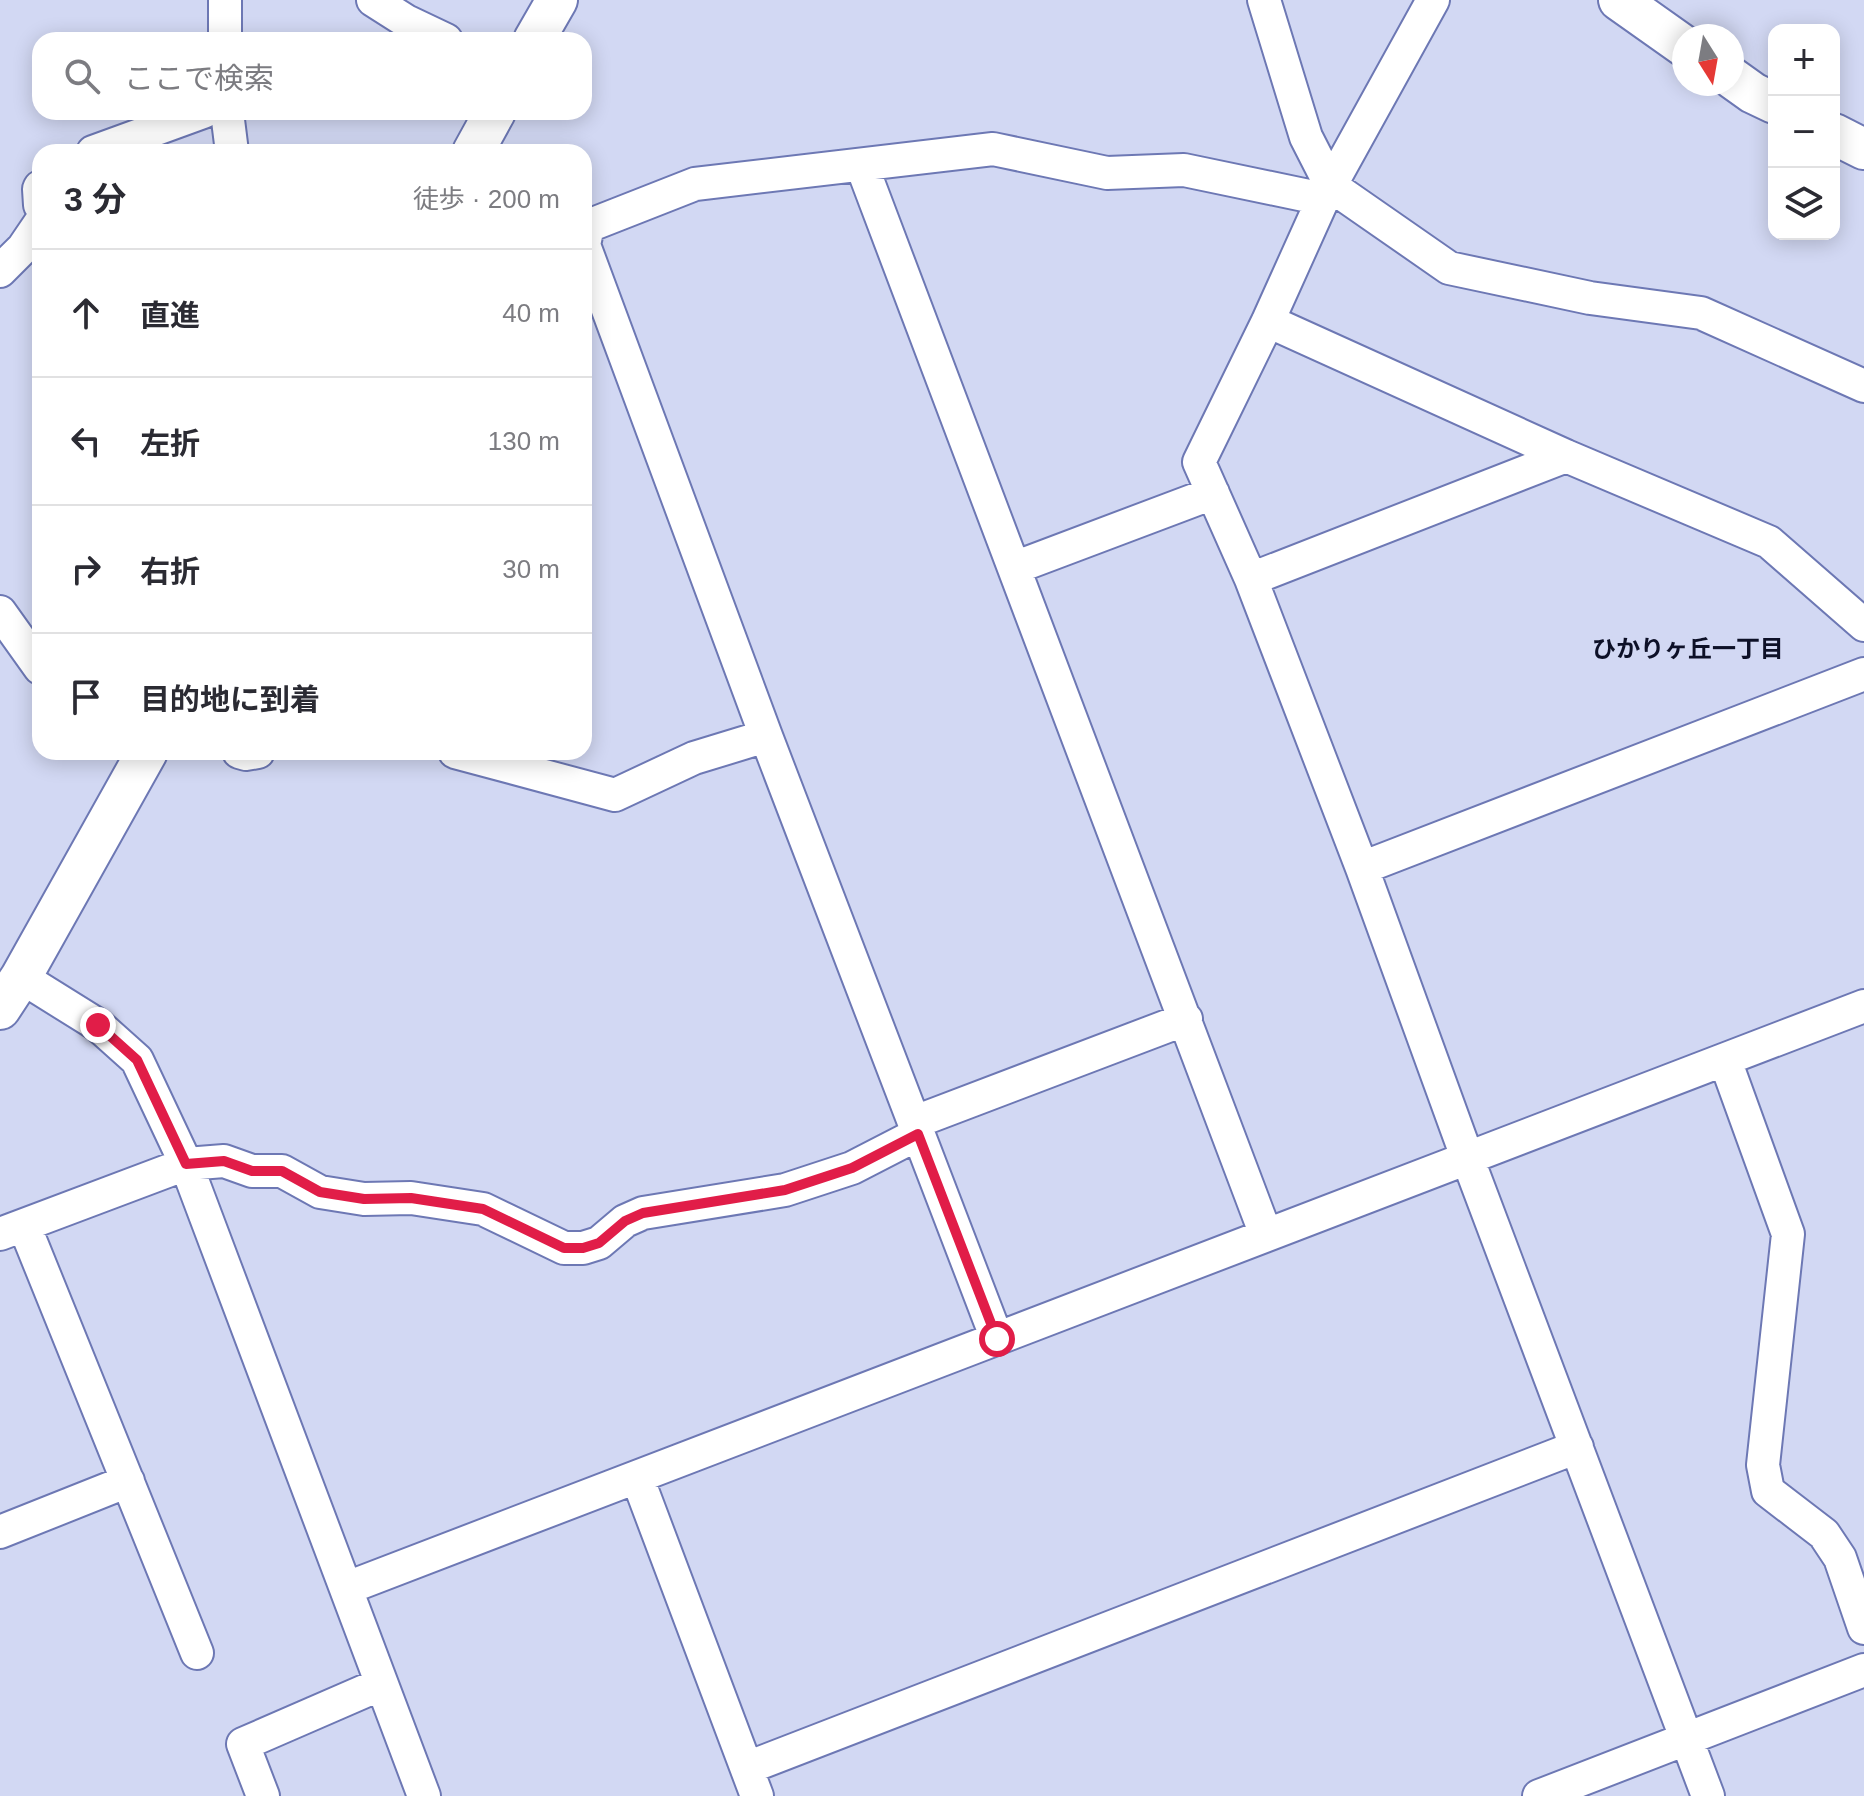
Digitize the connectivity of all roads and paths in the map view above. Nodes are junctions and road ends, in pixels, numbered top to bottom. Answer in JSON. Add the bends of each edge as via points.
{"nodes":[{"id":1,"x":225,"y":0,"type":"edge"},
{"id":2,"x":373,"y":0,"type":"edge"},
{"id":3,"x":557,"y":0,"type":"edge"},
{"id":4,"x":1264,"y":0,"type":"edge"},
{"id":5,"x":1433,"y":0,"type":"edge"},
{"id":6,"x":1619,"y":0,"type":"edge"},
{"id":7,"x":225,"y":32,"type":"edge"},
{"id":8,"x":429,"y":32,"type":"edge"},
{"id":9,"x":539,"y":32,"type":"edge"},
{"id":10,"x":1672,"y":38,"type":"edge"},
{"id":11,"x":1744,"y":87,"type":"edge"},
{"id":12,"x":1768,"y":100,"type":"edge"},
{"id":13,"x":181,"y":120,"type":"edge"},
{"id":14,"x":228,"y":120,"type":"edge"},
{"id":15,"x":491,"y":120,"type":"edge"},
{"id":16,"x":1840,"y":137,"type":"edge"},
{"id":17,"x":115,"y":144,"type":"edge"},
{"id":18,"x":231,"y":144,"type":"edge"},
{"id":19,"x":477,"y":144,"type":"edge"},
{"id":20,"x":1864,"y":149,"type":"edge"},
{"id":21,"x":862,"y":166,"type":"junction"},
{"id":22,"x":1327,"y":193,"type":"junction"},
{"id":23,"x":592,"y":224,"type":"edge"},
{"id":24,"x":32,"y":235,"type":"edge"},
{"id":25,"x":592,"y":267,"type":"edge"},
{"id":26,"x":0,"y":271,"type":"edge"},
{"id":27,"x":1268,"y":321,"type":"junction"},
{"id":28,"x":1864,"y":386,"type":"edge"},
{"id":29,"x":1566,"y":456,"type":"junction"},
{"id":30,"x":1213,"y":493,"type":"junction"},
{"id":31,"x":1014,"y":568,"type":"junction"},
{"id":32,"x":1251,"y":579,"type":"junction"},
{"id":33,"x":0,"y":612,"type":"edge"},
{"id":34,"x":1864,"y":625,"type":"edge"},
{"id":35,"x":32,"y":657,"type":"edge"},
{"id":36,"x":1864,"y":674,"type":"edge"},
{"id":37,"x":766,"y":736,"type":"junction"},
{"id":38,"x":142,"y":760,"type":"edge"},
{"id":39,"x":485,"y":760,"type":"edge"},
{"id":40,"x":1362,"y":868,"type":"junction"},
{"id":41,"x":11,"y":993,"type":"edge"},
{"id":42,"x":1864,"y":1006,"type":"edge"},
{"id":43,"x":1186,"y":1019,"type":"junction"},
{"id":44,"x":1725,"y":1060,"type":"junction"},
{"id":45,"x":916,"y":1128,"type":"junction"},
{"id":46,"x":1467,"y":1157,"type":"junction"},
{"id":47,"x":186,"y":1164,"type":"junction"},
{"id":48,"x":12,"y":1229,"type":"edge"},
{"id":49,"x":1266,"y":1235,"type":"junction"},
{"id":50,"x":997,"y":1339,"type":"junction"},
{"id":51,"x":1577,"y":1447,"type":"junction"},
{"id":52,"x":637,"y":1477,"type":"junction"},
{"id":53,"x":128,"y":1481,"type":"junction"},
{"id":54,"x":0,"y":1532,"type":"edge"},
{"id":55,"x":347,"y":1588,"type":"junction"},
{"id":56,"x":1864,"y":1628,"type":"edge"},
{"id":57,"x":197,"y":1653,"type":"dead end"},
{"id":58,"x":1864,"y":1670,"type":"edge"},
{"id":59,"x":381,"y":1684,"type":"junction"},
{"id":60,"x":1687,"y":1739,"type":"junction"},
{"id":61,"x":752,"y":1782,"type":"edge"},
{"id":62,"x":263,"y":1796,"type":"edge"},
{"id":63,"x":424,"y":1796,"type":"edge"},
{"id":64,"x":1539,"y":1796,"type":"edge"},
{"id":65,"x":1708,"y":1796,"type":"edge"}],
"edges":[{"from":1,"to":7,"type":"street"},
{"from":2,"to":8,"type":"street"},
{"from":3,"to":9,"type":"street"},
{"from":4,"to":22,"type":"street"},
{"from":5,"to":22,"type":"street"},
{"from":6,"to":10,"type":"street"},
{"from":11,"to":12,"type":"street"},
{"from":13,"to":17,"type":"street"},
{"from":14,"to":18,"type":"street"},
{"from":15,"to":19,"type":"street"},
{"from":16,"to":20,"type":"street"},
{"from":21,"to":22,"type":"street","via":[[993,149],[1107,173],[1184,170]]},
{"from":21,"to":23,"type":"street","via":[[695,184]]},
{"from":21,"to":31,"type":"street"},
{"from":22,"to":27,"type":"street"},
{"from":22,"to":28,"type":"street","via":[[1449,268],[1590,298],[1701,313]]},
{"from":24,"to":26,"type":"street"},
{"from":25,"to":37,"type":"street"},
{"from":27,"to":29,"type":"street"},
{"from":27,"to":30,"type":"street","via":[[1199,462]]},
{"from":29,"to":32,"type":"street"},
{"from":29,"to":34,"type":"street","via":[[1769,542]]},
{"from":30,"to":31,"type":"street"},
{"from":30,"to":32,"type":"street"},
{"from":31,"to":43,"type":"street"},
{"from":32,"to":40,"type":"street"},
{"from":33,"to":35,"type":"street"},
{"from":36,"to":40,"type":"street"},
{"from":37,"to":39,"type":"street","via":[[694,758],[615,795]]},
{"from":37,"to":45,"type":"street"},
{"from":38,"to":41,"type":"street"},
{"from":40,"to":46,"type":"street"},
{"from":41,"to":47,"type":"street","via":[[98,1025],[137,1060]]},
{"from":42,"to":44,"type":"street"},
{"from":43,"to":45,"type":"street"},
{"from":43,"to":49,"type":"street"},
{"from":44,"to":46,"type":"street"},
{"from":44,"to":56,"type":"street","via":[[1788,1234],[1763,1465],[1768,1491],[1824,1534],[1840,1558]]},
{"from":45,"to":47,"type":"street","via":[[852,1168],[785,1190],[643,1213],[583,1248],[564,1248],[483,1209],[320,1192],[282,1171],[252,1171],[224,1161]]},
{"from":45,"to":50,"type":"street"},
{"from":46,"to":49,"type":"street"},
{"from":46,"to":51,"type":"street"},
{"from":47,"to":48,"type":"street"},
{"from":47,"to":55,"type":"street"},
{"from":48,"to":53,"type":"street"},
{"from":49,"to":50,"type":"street"},
{"from":50,"to":52,"type":"street"},
{"from":51,"to":60,"type":"street"},
{"from":51,"to":61,"type":"street"},
{"from":52,"to":55,"type":"street"},
{"from":52,"to":61,"type":"street"},
{"from":53,"to":54,"type":"street"},
{"from":53,"to":57,"type":"street"},
{"from":55,"to":59,"type":"street"},
{"from":58,"to":60,"type":"street"},
{"from":59,"to":62,"type":"street","via":[[243,1744]]},
{"from":59,"to":63,"type":"street"},
{"from":60,"to":64,"type":"street"},
{"from":60,"to":65,"type":"street"}]}
